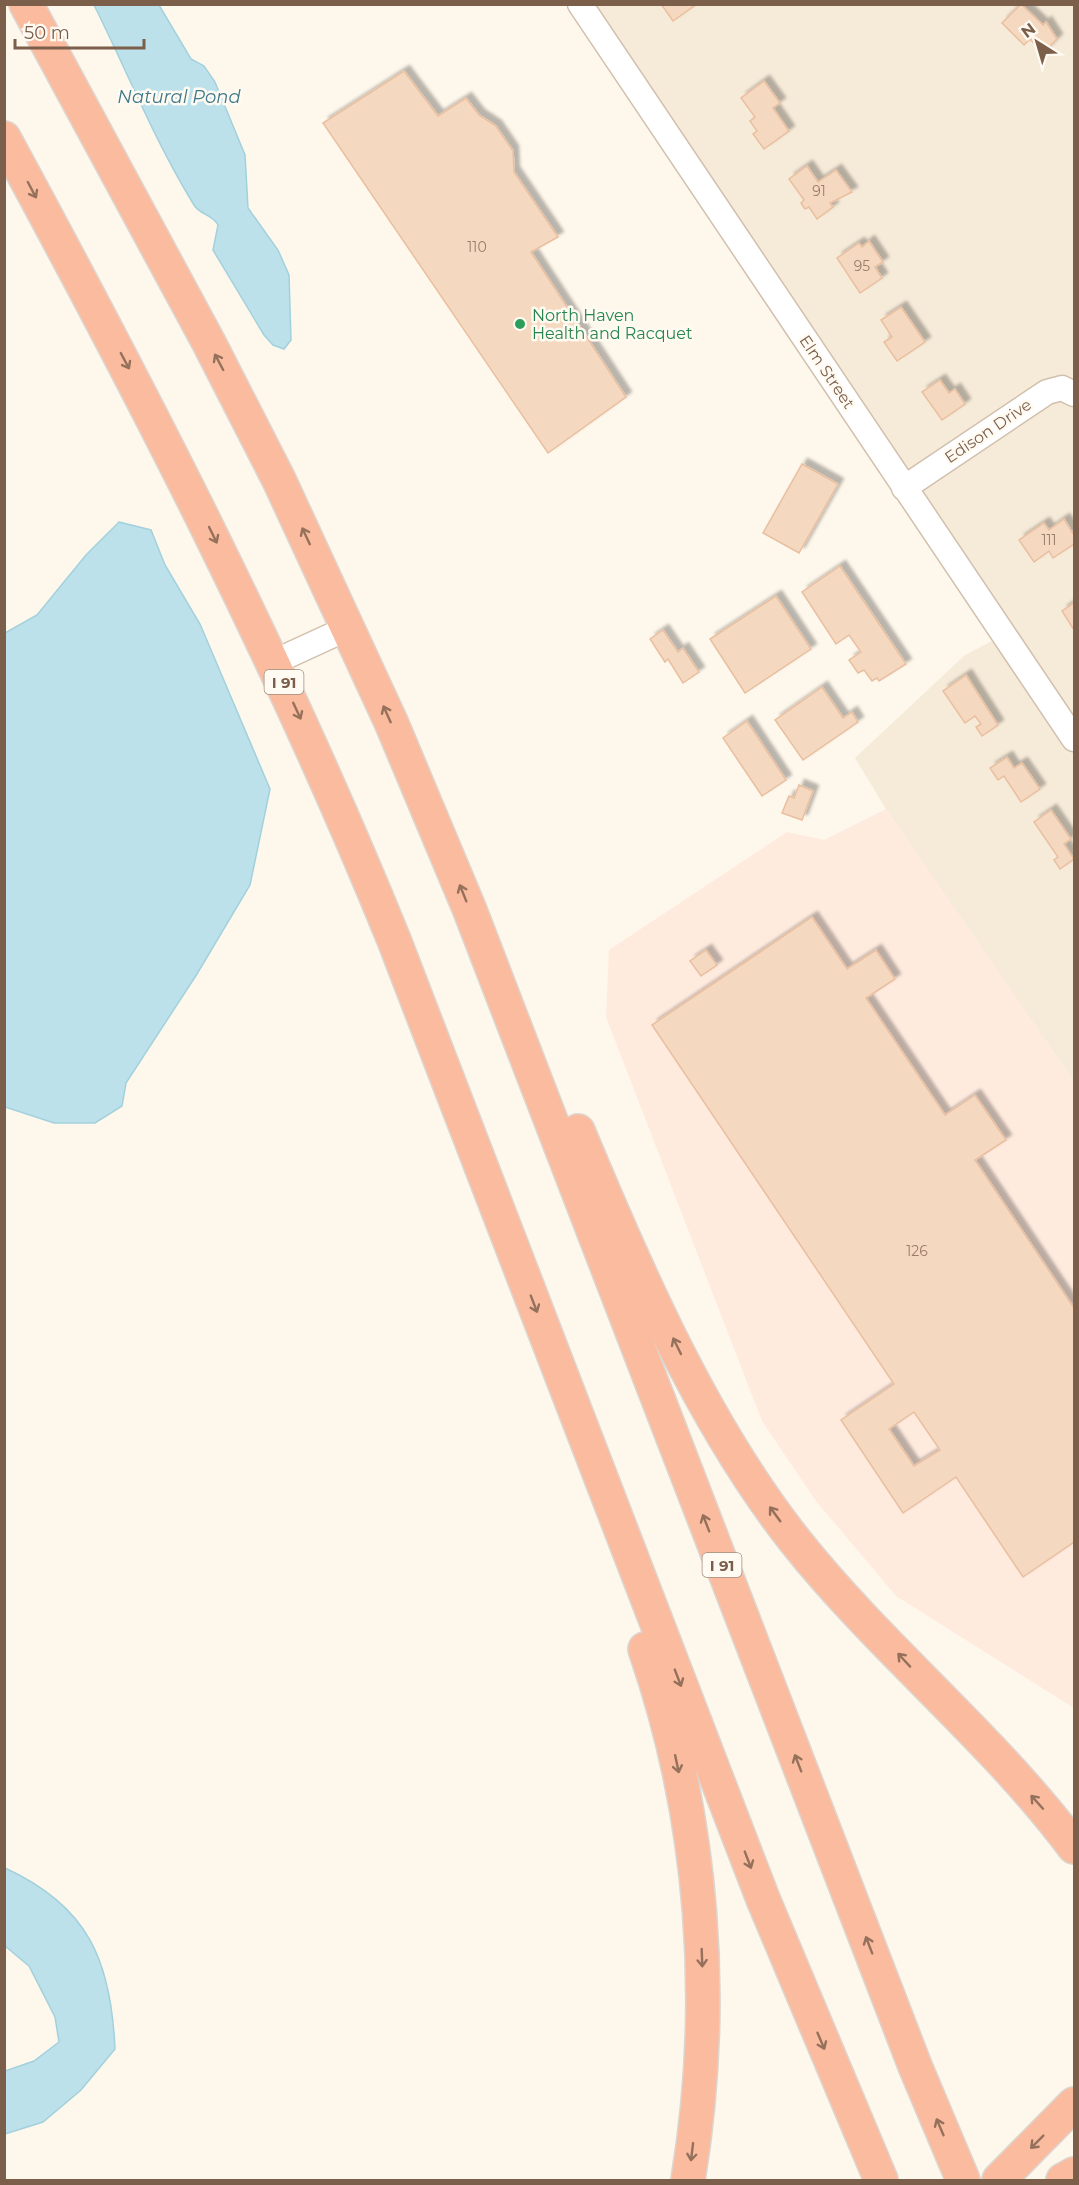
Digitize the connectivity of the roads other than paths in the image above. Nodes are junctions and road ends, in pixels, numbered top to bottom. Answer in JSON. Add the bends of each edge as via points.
{"nodes":[{"id":1,"x":26,"y":4,"type":"edge"},
{"id":2,"x":580,"y":4,"type":"edge"},
{"id":3,"x":4,"y":138,"type":"edge"},
{"id":4,"x":1074,"y":394,"type":"edge"},
{"id":5,"x":904,"y":488,"type":"junction"},
{"id":6,"x":348,"y":628,"type":"junction"},
{"id":7,"x":274,"y":662,"type":"junction"},
{"id":8,"x":1074,"y":739,"type":"edge"},
{"id":9,"x":484,"y":948,"type":"junction"},
{"id":10,"x":612,"y":1506,"type":"junction"},
{"id":11,"x":1074,"y":1847,"type":"edge"},
{"id":12,"x":1074,"y":2104,"type":"edge"},
{"id":13,"x":1074,"y":2174,"type":"edge"},
{"id":14,"x":688,"y":2181,"type":"edge"},
{"id":15,"x":881,"y":2181,"type":"edge"},
{"id":16,"x":963,"y":2181,"type":"edge"},
{"id":17,"x":999,"y":2181,"type":"edge"},
{"id":18,"x":1063,"y":2181,"type":"edge"}],
"edges":[{"from":6,"to":1,"type":"highway","number":"I 91","one_way":true,"via":[[236,395]]},
{"from":2,"to":5,"type":"street","name":"Elm Street"},
{"from":3,"to":7,"type":"highway","number":"I 91","one_way":true,"via":[[159,426]]},
{"from":4,"to":5,"type":"street","name":"Edison Drive","via":[[1062,388],[1047,392]]},
{"from":5,"to":8,"type":"street","name":"Elm Street"},
{"from":6,"to":7,"type":"street"},
{"from":9,"to":6,"type":"highway","number":"I 91","one_way":true},
{"from":7,"to":10,"type":"highway","number":"I 91","one_way":true,"via":[[394,940]]},
{"from":11,"to":9,"type":"highway","one_way":true,"via":[[1020,1783],[831,1583],[750,1478],[708,1407],[641,1271],[595,1171],[530,1011]]},
{"from":16,"to":9,"type":"highway","number":"I 91","one_way":true,"via":[[915,2066]]},
{"from":10,"to":14,"type":"highway","one_way":true,"via":[[616,1570],[656,1683],[673,1745],[697,1888],[702,2020]]},
{"from":10,"to":15,"type":"highway","number":"I 91","one_way":true,"via":[[763,1899]]},
{"from":12,"to":17,"type":"highway","one_way":true},
{"from":13,"to":18,"type":"highway"}]}
